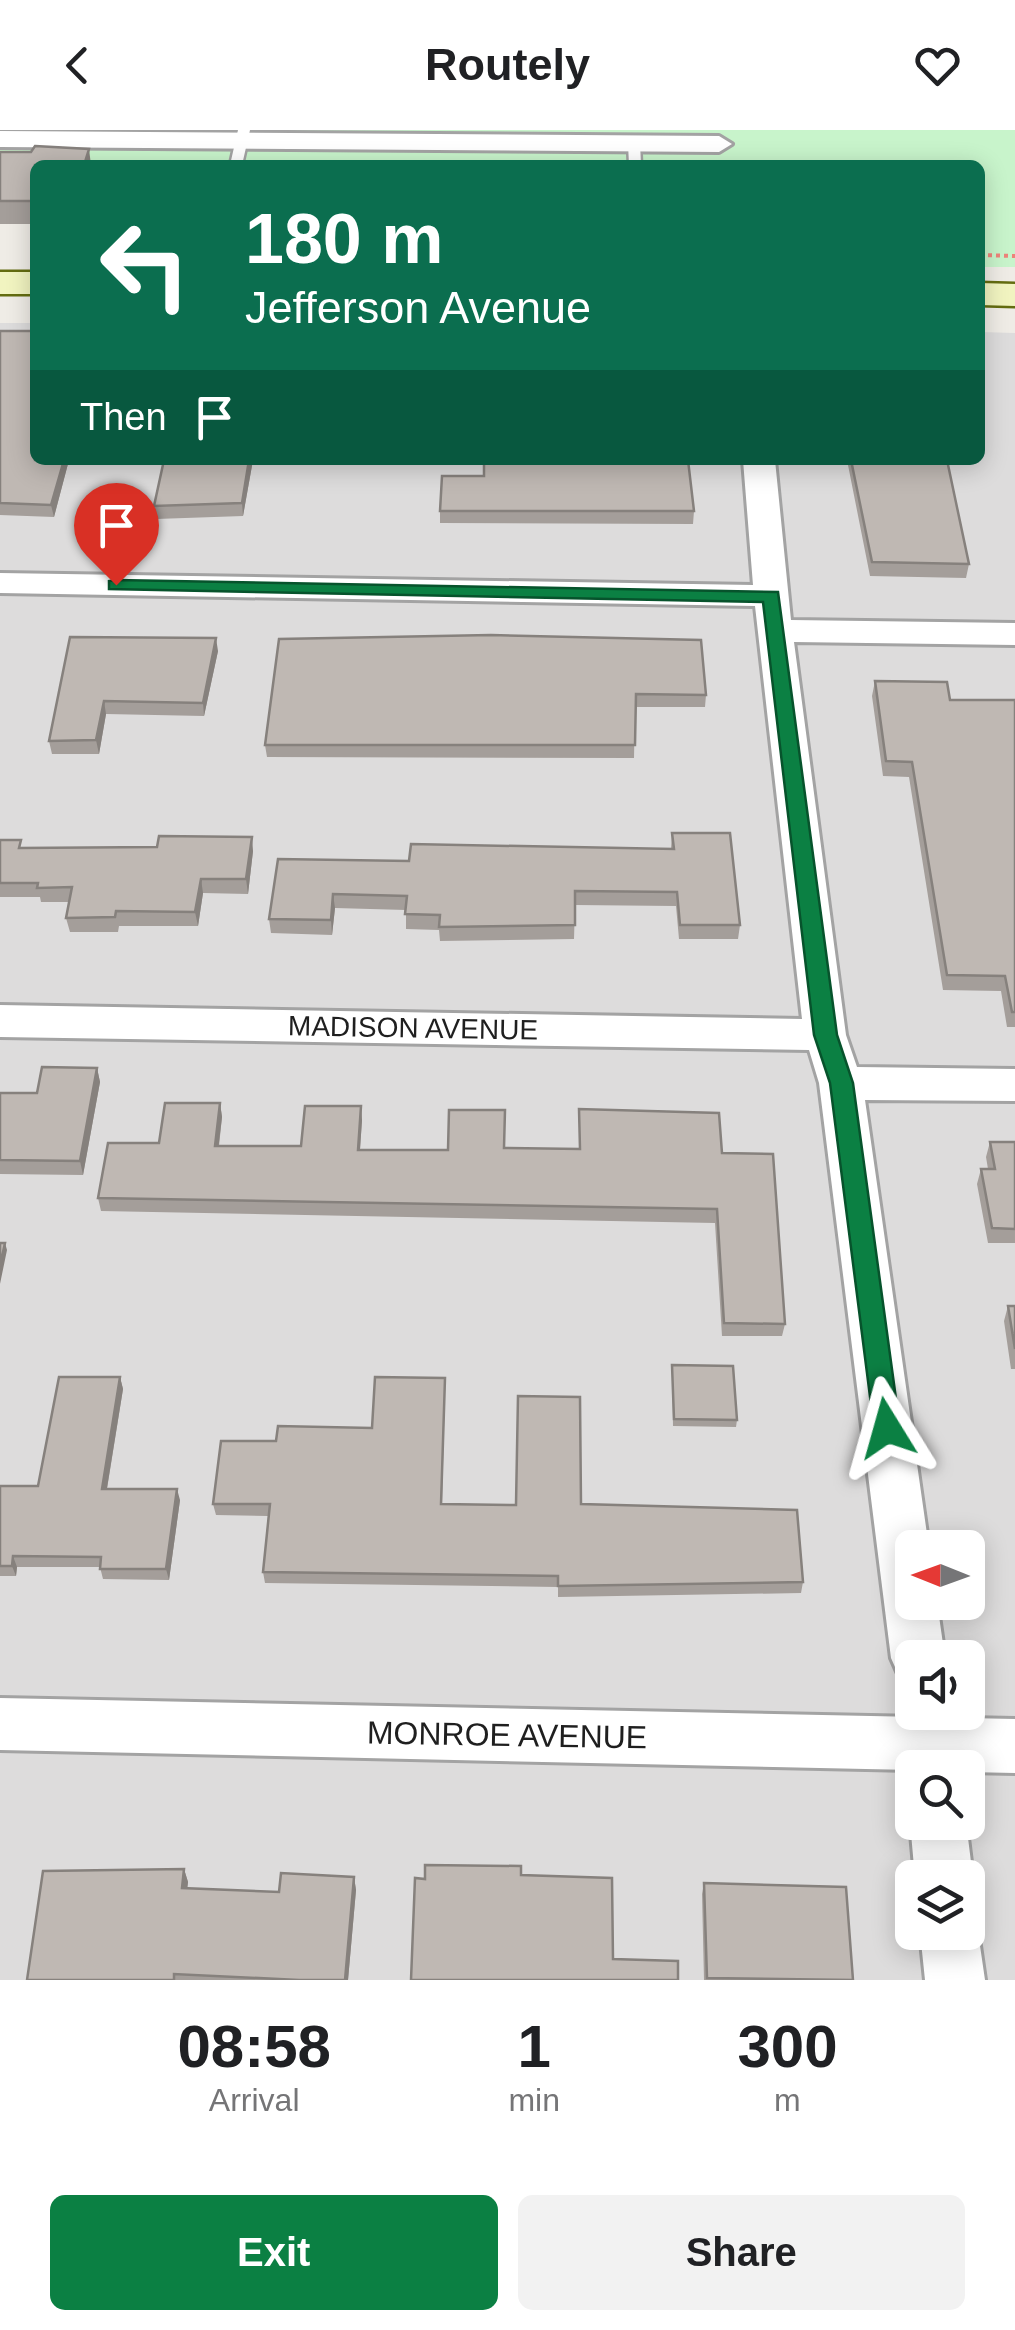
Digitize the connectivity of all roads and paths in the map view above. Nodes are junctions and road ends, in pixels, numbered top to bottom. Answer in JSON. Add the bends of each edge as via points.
{"nodes":[{"id":1,"x":0,"y":138,"type":"edge"},
{"id":2,"x":719,"y":144,"type":"dead end"},
{"id":3,"x":240,"y":145,"type":"edge"},
{"id":4,"x":634,"y":154,"type":"edge"},
{"id":5,"x":985,"y":254,"type":"edge"},
{"id":6,"x":1015,"y":256,"type":"edge"},
{"id":7,"x":0,"y":283,"type":"edge"},
{"id":8,"x":30,"y":283,"type":"edge"},
{"id":9,"x":985,"y":294,"type":"edge"},
{"id":10,"x":1015,"y":294,"type":"edge"},
{"id":11,"x":759,"y":465,"type":"edge"},
{"id":12,"x":0,"y":584,"type":"edge"},
{"id":13,"x":774,"y":614,"type":"junction"},
{"id":14,"x":1015,"y":634,"type":"edge"},
{"id":15,"x":0,"y":1021,"type":"edge"},
{"id":16,"x":825,"y":1035,"type":"junction"},
{"id":17,"x":841,"y":1083,"type":"junction"},
{"id":18,"x":1015,"y":1084,"type":"edge"},
{"id":19,"x":916,"y":1640,"type":"edge"},
{"id":20,"x":0,"y":1724,"type":"edge"},
{"id":21,"x":929,"y":1742,"type":"edge"},
{"id":22,"x":1015,"y":1746,"type":"edge"},
{"id":23,"x":952,"y":1950,"type":"edge"},
{"id":24,"x":954,"y":1980,"type":"edge"}],
"edges":[{"from":1,"to":3,"type":"street"},
{"from":2,"to":4,"type":"street"},
{"from":3,"to":4,"type":"street"},
{"from":5,"to":6,"type":"path"},
{"from":7,"to":8,"type":"main road"},
{"from":9,"to":10,"type":"main road"},
{"from":11,"to":13,"type":"street"},
{"from":12,"to":13,"type":"street"},
{"from":13,"to":14,"type":"street"},
{"from":13,"to":16,"type":"street"},
{"from":15,"to":16,"type":"street","name":"MADISON AVENUE"},
{"from":16,"to":17,"type":"street"},
{"from":17,"to":18,"type":"street"},
{"from":17,"to":19,"type":"street"},
{"from":20,"to":21,"type":"street","name":"MONROE AVENUE"},
{"from":21,"to":22,"type":"street","name":"MONROE AVENUE"},
{"from":23,"to":24,"type":"street"}]}
